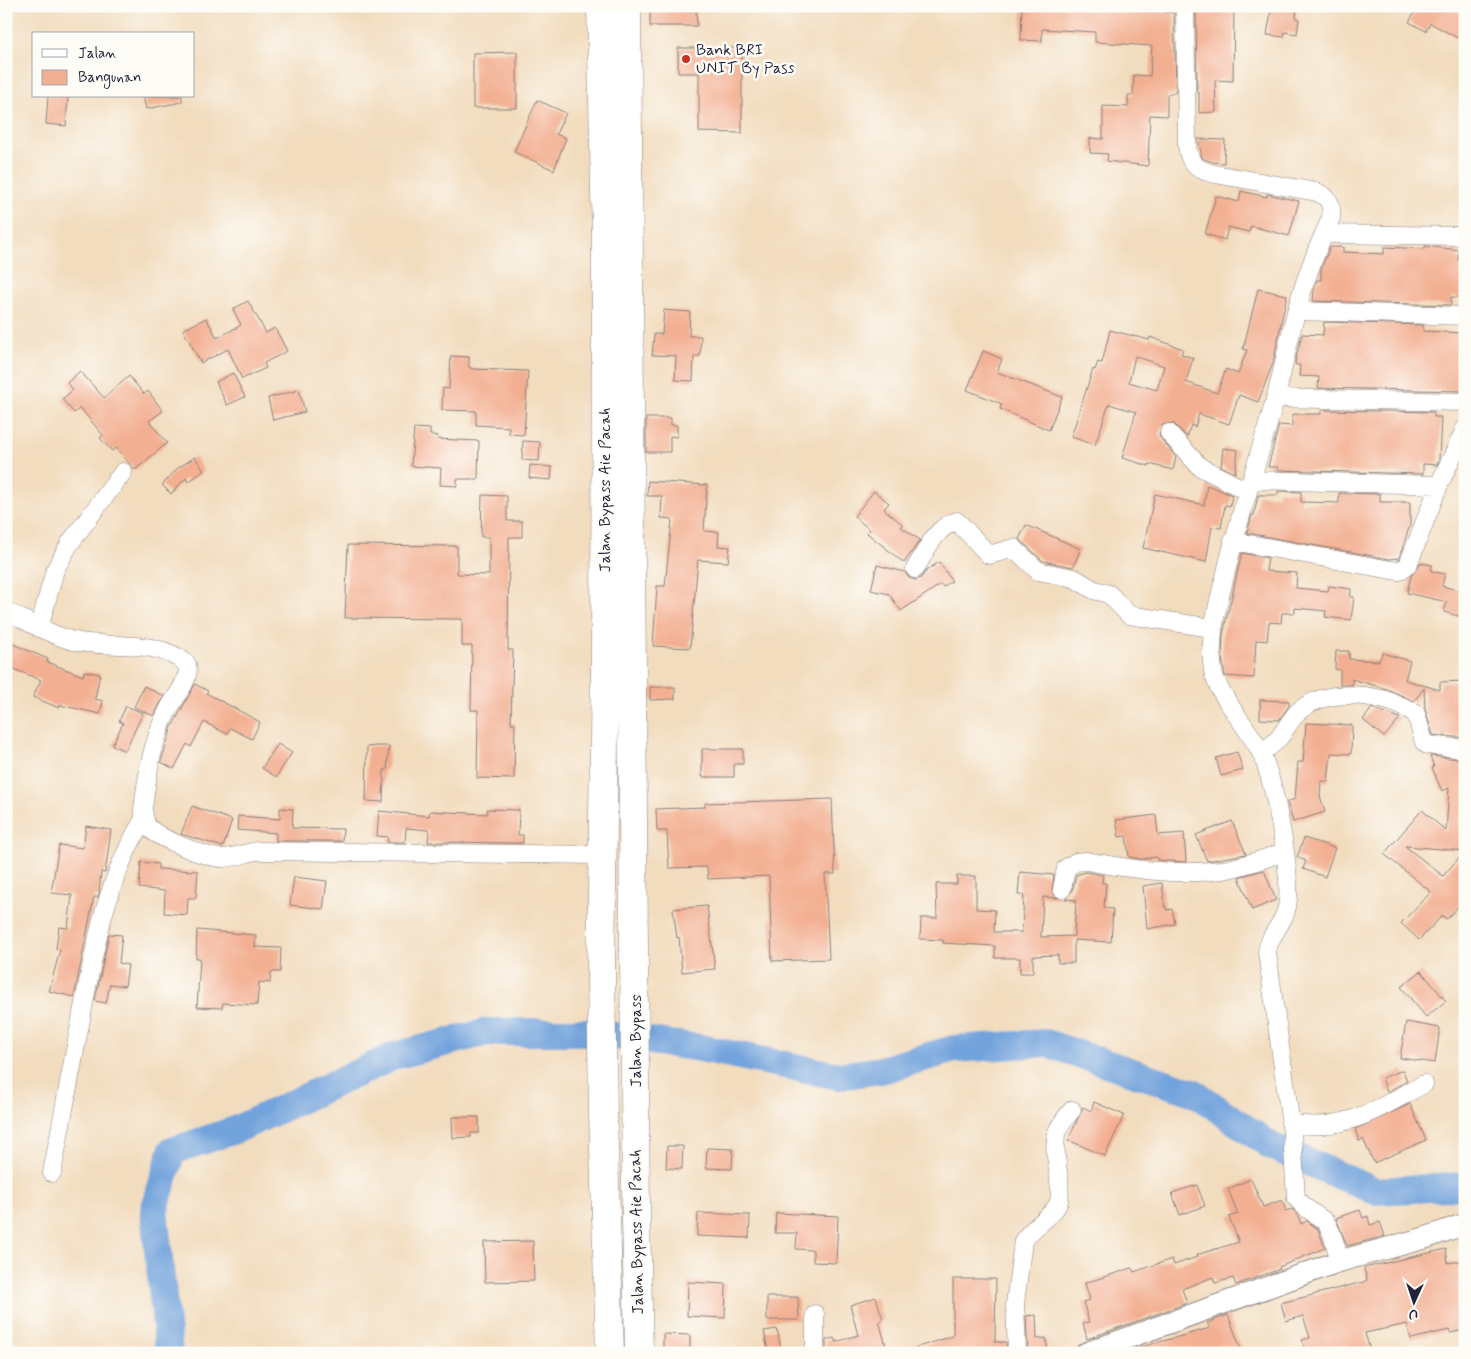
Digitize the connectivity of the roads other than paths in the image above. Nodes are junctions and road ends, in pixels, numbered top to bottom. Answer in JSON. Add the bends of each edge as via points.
{"nodes":[{"id":1,"x":601,"y":6,"type":"edge"},
{"id":2,"x":627,"y":6,"type":"edge"},
{"id":3,"x":1185,"y":6,"type":"edge"},
{"id":4,"x":1324,"y":234,"type":"junction"},
{"id":5,"x":1465,"y":236,"type":"edge"},
{"id":6,"x":1296,"y":311,"type":"junction"},
{"id":7,"x":1465,"y":316,"type":"edge"},
{"id":8,"x":1275,"y":398,"type":"junction"},
{"id":9,"x":1465,"y":402,"type":"edge"},
{"id":10,"x":1465,"y":429,"type":"edge"},
{"id":11,"x":1169,"y":433,"type":"dead end"},
{"id":12,"x":123,"y":472,"type":"dead end"},
{"id":13,"x":1249,"y":485,"type":"junction"},
{"id":14,"x":1439,"y":485,"type":"junction"},
{"id":15,"x":1233,"y":541,"type":"junction"},
{"id":16,"x":915,"y":569,"type":"dead end"},
{"id":17,"x":6,"y":611,"type":"edge"},
{"id":18,"x":39,"y":628,"type":"junction"},
{"id":19,"x":1212,"y":628,"type":"junction"},
{"id":20,"x":1465,"y":749,"type":"edge"},
{"id":21,"x":1262,"y":753,"type":"junction"},
{"id":22,"x":144,"y":819,"type":"junction"},
{"id":23,"x":1285,"y":852,"type":"junction"},
{"id":24,"x":603,"y":855,"type":"junction"},
{"id":25,"x":1062,"y":889,"type":"dead end"},
{"id":26,"x":601,"y":973,"type":"joint"},
{"id":27,"x":1424,"y":1084,"type":"dead end"},
{"id":28,"x":1072,"y":1110,"type":"dead end"},
{"id":29,"x":636,"y":1112,"type":"joint"},
{"id":30,"x":603,"y":1114,"type":"joint"},
{"id":31,"x":1291,"y":1128,"type":"junction"},
{"id":32,"x":52,"y":1173,"type":"dead end"},
{"id":33,"x":1465,"y":1224,"type":"edge"},
{"id":34,"x":1340,"y":1261,"type":"junction"},
{"id":35,"x":815,"y":1314,"type":"dead end"},
{"id":36,"x":610,"y":1353,"type":"edge"},
{"id":37,"x":639,"y":1353,"type":"edge"},
{"id":38,"x":815,"y":1353,"type":"edge"},
{"id":39,"x":1017,"y":1353,"type":"edge"},
{"id":40,"x":1086,"y":1353,"type":"edge"}],
"edges":[{"from":1,"to":24,"type":"highway","name":"Jalan Bypass Aie Pacah","via":[[606,238]]},
{"from":2,"to":29,"type":"highway","name":"Jalan Bypass"},
{"from":3,"to":4,"type":"street","via":[[1187,145],[1194,166],[1208,172],[1327,196],[1332,212]]},
{"from":4,"to":5,"type":"street"},
{"from":4,"to":6,"type":"street"},
{"from":6,"to":7,"type":"street"},
{"from":6,"to":8,"type":"street"},
{"from":8,"to":9,"type":"street"},
{"from":8,"to":13,"type":"street"},
{"from":10,"to":14,"type":"street"},
{"from":11,"to":13,"type":"street","via":[[1200,467]]},
{"from":12,"to":18,"type":"street","via":[[70,543],[55,570]]},
{"from":13,"to":14,"type":"street"},
{"from":13,"to":15,"type":"street"},
{"from":14,"to":15,"type":"street","via":[[1408,566],[1399,571]]},
{"from":15,"to":19,"type":"street"},
{"from":16,"to":19,"type":"street","via":[[938,533],[957,521],[989,555],[1014,548],[1038,571],[1074,578],[1094,590],[1109,594],[1129,615]]},
{"from":17,"to":18,"type":"street"},
{"from":18,"to":22,"type":"street","via":[[85,644],[152,649],[170,654],[186,664],[187,674],[155,743],[145,792]]},
{"from":19,"to":21,"type":"street","via":[[1215,680]]},
{"from":20,"to":21,"type":"street","via":[[1427,744],[1416,714],[1374,696],[1326,696],[1299,711],[1277,740]]},
{"from":21,"to":23,"type":"street"},
{"from":22,"to":24,"type":"street","via":[[155,832],[194,850],[222,858],[256,851]]},
{"from":22,"to":32,"type":"street","via":[[117,870],[104,913]]},
{"from":23,"to":25,"type":"street","via":[[1224,870],[1205,872],[1153,871],[1076,862],[1066,868]]},
{"from":23,"to":31,"type":"street","via":[[1288,903],[1286,913],[1268,943],[1267,952]]},
{"from":24,"to":26,"type":"highway","name":"Jalan Bypass Aie Pacah"},
{"from":26,"to":30,"type":"highway","name":"Jalan Bypass"},
{"from":27,"to":31,"type":"street","via":[[1350,1121]]},
{"from":28,"to":39,"type":"street","via":[[1056,1133],[1059,1202],[1024,1241],[1015,1304]]},
{"from":29,"to":37,"type":"highway","name":"Jalan Bypass Aie Pacah"},
{"from":30,"to":36,"type":"highway","name":"Jalan Bypass Aie Pacah"},
{"from":31,"to":34,"type":"street","via":[[1296,1198],[1326,1222]]},
{"from":33,"to":34,"type":"street"},
{"from":34,"to":40,"type":"street"},
{"from":35,"to":38,"type":"street"}]}
